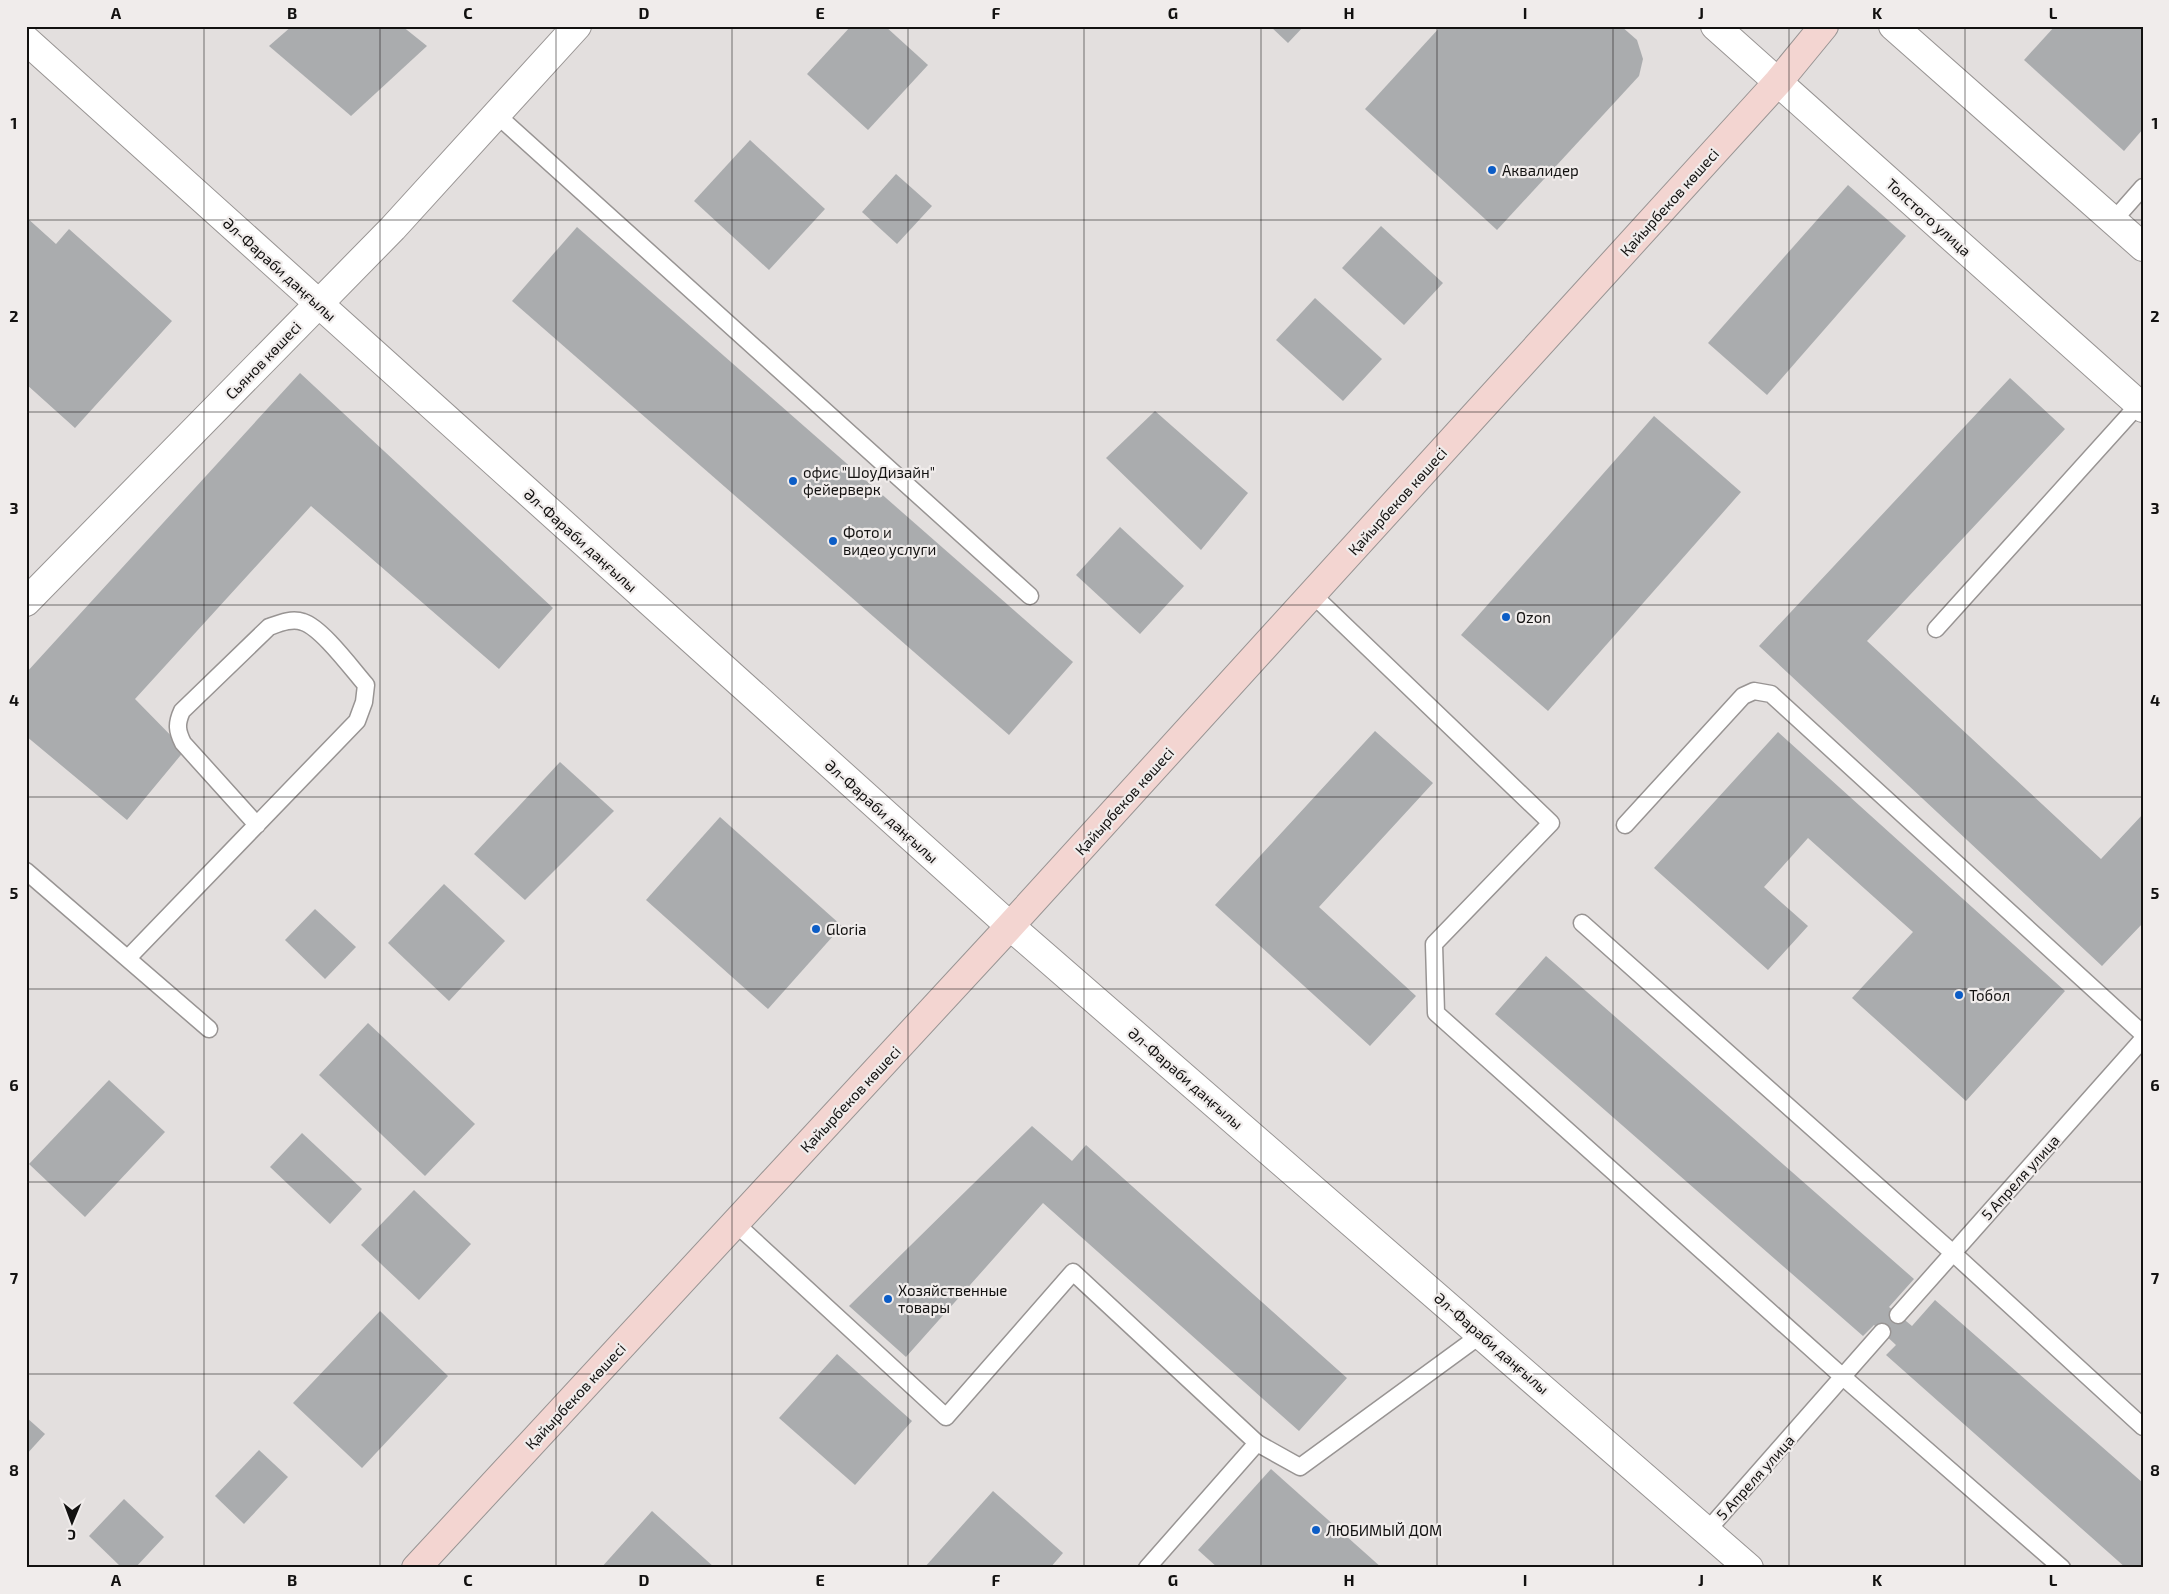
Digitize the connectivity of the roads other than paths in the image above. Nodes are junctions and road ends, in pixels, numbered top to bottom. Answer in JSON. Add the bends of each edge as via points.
{"nodes":[{"id":1,"x":577,"y":26,"type":"edge"},
{"id":2,"x":1715,"y":26,"type":"edge"},
{"id":3,"x":1824,"y":26,"type":"edge"},
{"id":4,"x":1892,"y":26,"type":"edge"},
{"id":5,"x":26,"y":40,"type":"edge"},
{"id":6,"x":1778,"y":82,"type":"junction"},
{"id":7,"x":497,"y":115,"type":"junction"},
{"id":8,"x":2143,"y":187,"type":"edge"},
{"id":9,"x":2113,"y":221,"type":"junction"},
{"id":10,"x":2143,"y":248,"type":"edge"},
{"id":11,"x":318,"y":303,"type":"junction"},
{"id":12,"x":2141,"y":406,"type":"edge"},
{"id":13,"x":1312,"y":594,"type":"junction"},
{"id":14,"x":1030,"y":596,"type":"dead end"},
{"id":15,"x":26,"y":602,"type":"edge"},
{"id":16,"x":1936,"y":629,"type":"dead end"},
{"id":17,"x":257,"y":825,"type":"junction"},
{"id":18,"x":1625,"y":825,"type":"dead end"},
{"id":19,"x":26,"y":871,"type":"edge"},
{"id":20,"x":1582,"y":923,"type":"dead end"},
{"id":21,"x":1010,"y":926,"type":"junction"},
{"id":22,"x":128,"y":958,"type":"junction"},
{"id":23,"x":209,"y":1029,"type":"dead end"},
{"id":24,"x":2143,"y":1034,"type":"edge"},
{"id":25,"x":2143,"y":1039,"type":"edge"},
{"id":26,"x":735,"y":1223,"type":"junction"},
{"id":27,"x":1953,"y":1253,"type":"junction"},
{"id":28,"x":1898,"y":1315,"type":"dead end"},
{"id":29,"x":1882,"y":1332,"type":"dead end"},
{"id":30,"x":1482,"y":1334,"type":"junction"},
{"id":31,"x":1843,"y":1377,"type":"junction"},
{"id":32,"x":2143,"y":1427,"type":"edge"},
{"id":33,"x":1258,"y":1443,"type":"junction"},
{"id":34,"x":1706,"y":1532,"type":"junction"},
{"id":35,"x":416,"y":1568,"type":"edge"},
{"id":36,"x":1147,"y":1568,"type":"edge"},
{"id":37,"x":1749,"y":1568,"type":"edge"},
{"id":38,"x":2062,"y":1568,"type":"edge"}],
"edges":[{"from":1,"to":7,"type":"street","name":"Сьянов көшесі"},
{"from":2,"to":6,"type":"street","name":"Толстого улица"},
{"from":3,"to":6,"type":"main road","name":"Қайырбеков көшесі"},
{"from":4,"to":9,"type":"street"},
{"from":5,"to":11,"type":"street","name":"Әл-Фараби даңғылы"},
{"from":6,"to":12,"type":"street","name":"Толстого улица"},
{"from":6,"to":13,"type":"main road","name":"Қайырбеков көшесі"},
{"from":7,"to":11,"type":"street","name":"Сьянов көшесі","via":[[393,228]]},
{"from":7,"to":14,"type":"lane"},
{"from":8,"to":9,"type":"lane"},
{"from":9,"to":10,"type":"street"},
{"from":11,"to":15,"type":"street","name":"Сьянов көшесі"},
{"from":11,"to":21,"type":"street","name":"Әл-Фараби даңғылы"},
{"from":12,"to":16,"type":"lane"},
{"from":13,"to":21,"type":"main road","name":"Қайырбеков көшесі"},
{"from":13,"to":31,"type":"lane","via":[[1551,823],[1434,944],[1436,1013]]},
{"from":17,"to":17,"type":"lane","via":[[357,721],[364,702],[366,685],[318,630],[303,622],[286,621],[269,626],[182,711],[178,721],[177,731],[183,743]]},
{"from":17,"to":22,"type":"lane"},
{"from":18,"to":24,"type":"lane","via":[[1743,696],[1754,691],[1771,694]]},
{"from":19,"to":22,"type":"lane"},
{"from":20,"to":27,"type":"lane"},
{"from":21,"to":26,"type":"main road","name":"Қайырбеков көшесі"},
{"from":21,"to":30,"type":"street","name":"Әл-Фараби даңғылы"},
{"from":22,"to":23,"type":"lane"},
{"from":25,"to":27,"type":"lane","name":"5 Апреля улица"},
{"from":26,"to":33,"type":"lane","via":[[946,1417],[1073,1272]]},
{"from":26,"to":35,"type":"main road","name":"Қайырбеков көшесі"},
{"from":27,"to":28,"type":"lane","name":"5 Апреля улица"},
{"from":27,"to":32,"type":"lane"},
{"from":29,"to":31,"type":"lane","name":"5 Апреля улица"},
{"from":30,"to":33,"type":"lane","via":[[1300,1467]]},
{"from":30,"to":34,"type":"street","name":"Әл-Фараби даңғылы"},
{"from":31,"to":34,"type":"lane","name":"5 Апреля улица"},
{"from":31,"to":38,"type":"lane"},
{"from":33,"to":36,"type":"lane"},
{"from":34,"to":37,"type":"street","name":"Әл-Фараби даңғылы"}]}
